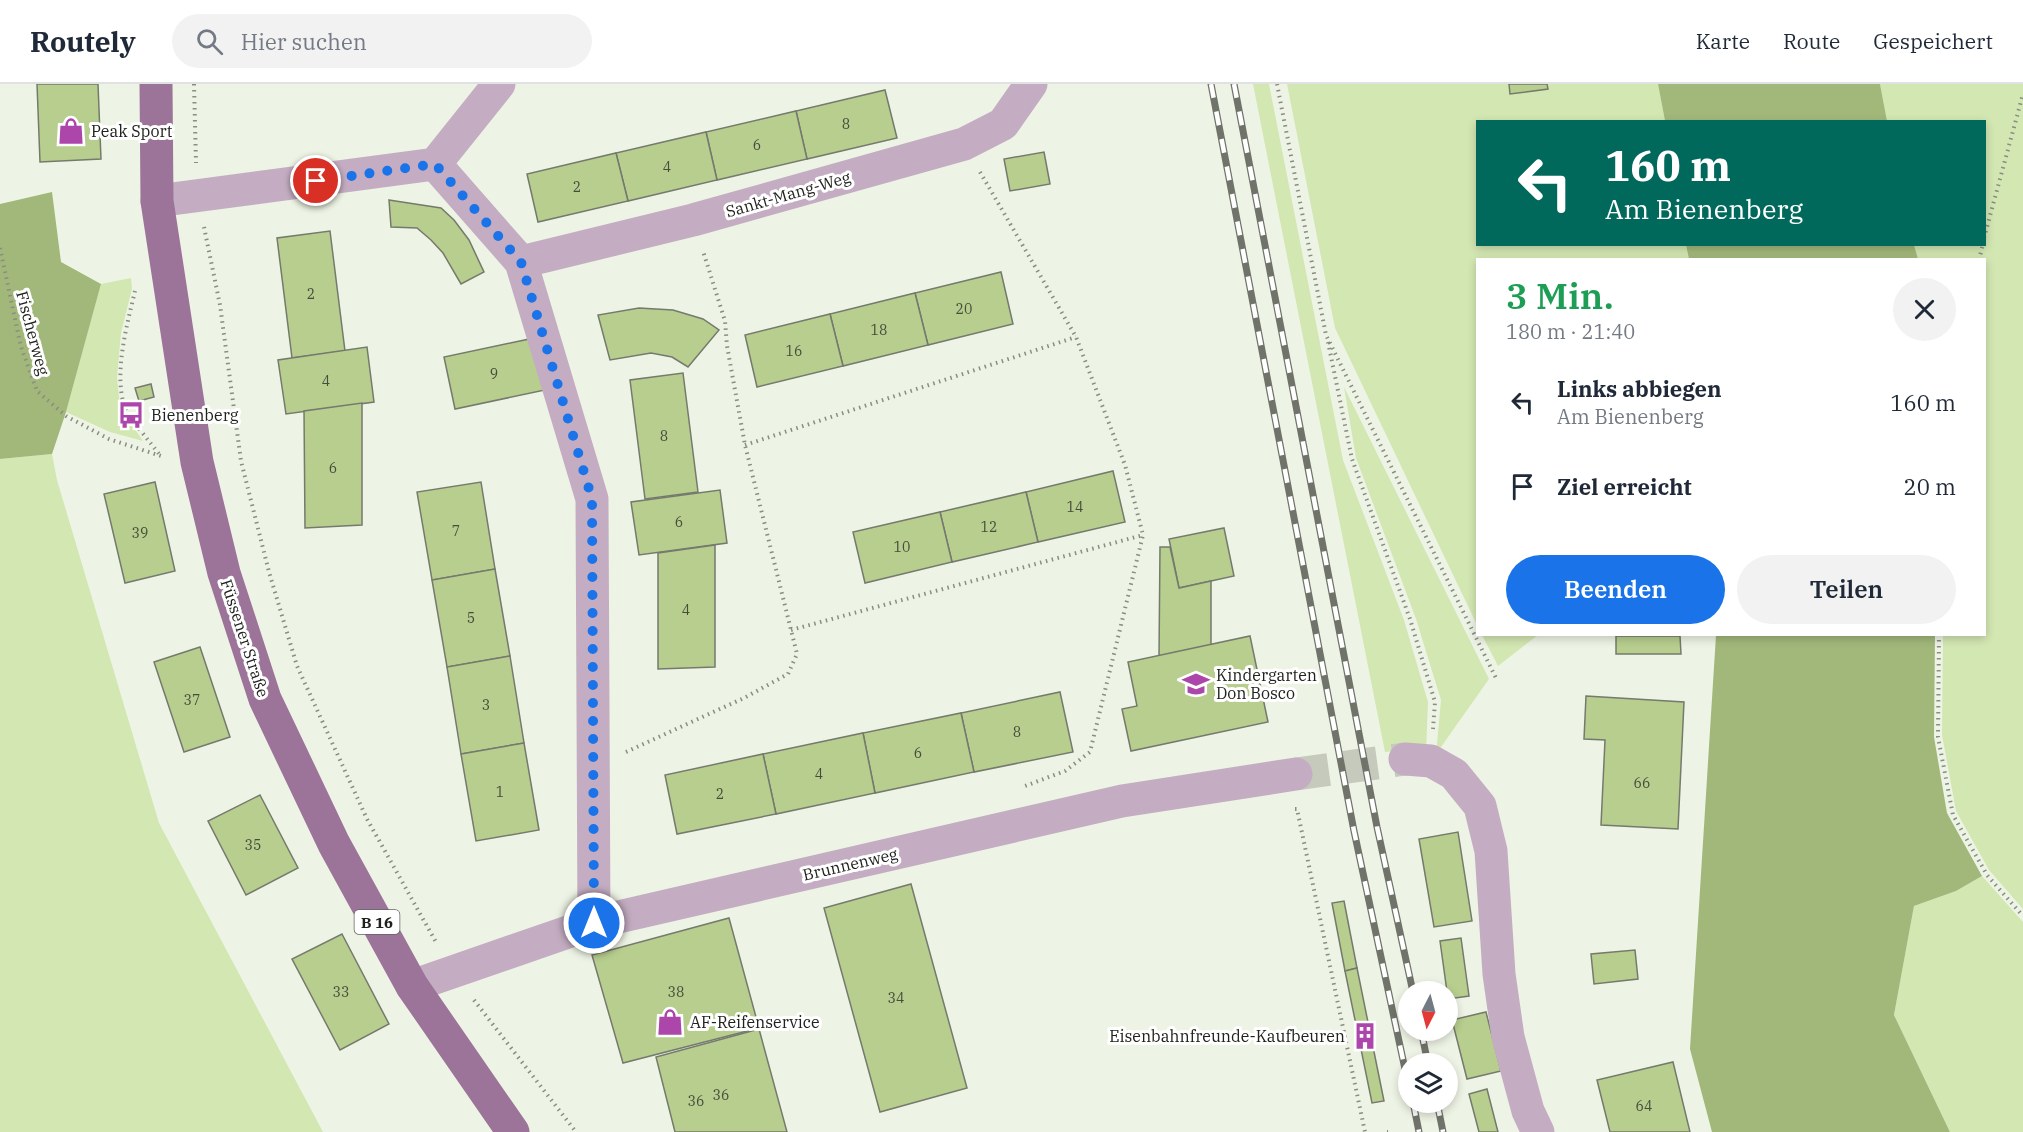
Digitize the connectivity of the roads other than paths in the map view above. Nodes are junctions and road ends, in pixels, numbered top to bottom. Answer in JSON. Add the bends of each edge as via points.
{"nodes":[{"id":1,"x":156,"y":84,"type":"edge"},
{"id":2,"x":499,"y":84,"type":"edge"},
{"id":3,"x":1031,"y":84,"type":"edge"},
{"id":4,"x":435,"y":164,"type":"junction"},
{"id":5,"x":157,"y":201,"type":"junction"},
{"id":6,"x":521,"y":262,"type":"junction"},
{"id":7,"x":1418,"y":760,"type":"tunnel mouth"},
{"id":8,"x":1296,"y":774,"type":"tunnel mouth"},
{"id":9,"x":594,"y":923,"type":"junction"},
{"id":10,"x":412,"y":986,"type":"junction"},
{"id":11,"x":513,"y":1132,"type":"edge"},
{"id":12,"x":1538,"y":1132,"type":"edge"}],
"edges":[{"from":1,"to":5,"type":"main road","name":"Füssener Straße","number":"B 16"},
{"from":2,"to":4,"type":"street"},
{"from":3,"to":6,"type":"street","name":"Sankt-Mang-Weg","via":[[1004,124],[964,144],[693,220]]},
{"from":4,"to":5,"type":"street"},
{"from":4,"to":6,"type":"street"},
{"from":5,"to":10,"type":"main road","name":"Füssener Straße","number":"B 16","via":[[197,462],[224,573],[264,699],[334,844]]},
{"from":6,"to":9,"type":"street","via":[[592,499]]},
{"from":7,"to":12,"type":"street","via":[[1454,774],[1479,806],[1491,851],[1499,974],[1508,1037],[1528,1111]]},
{"from":8,"to":9,"type":"street","name":"Brunnenweg","via":[[1122,801]]},
{"from":9,"to":10,"type":"street","name":"Brunnenweg"},
{"from":10,"to":11,"type":"main road","name":"Füssener Straße","number":"B 16"}]}
